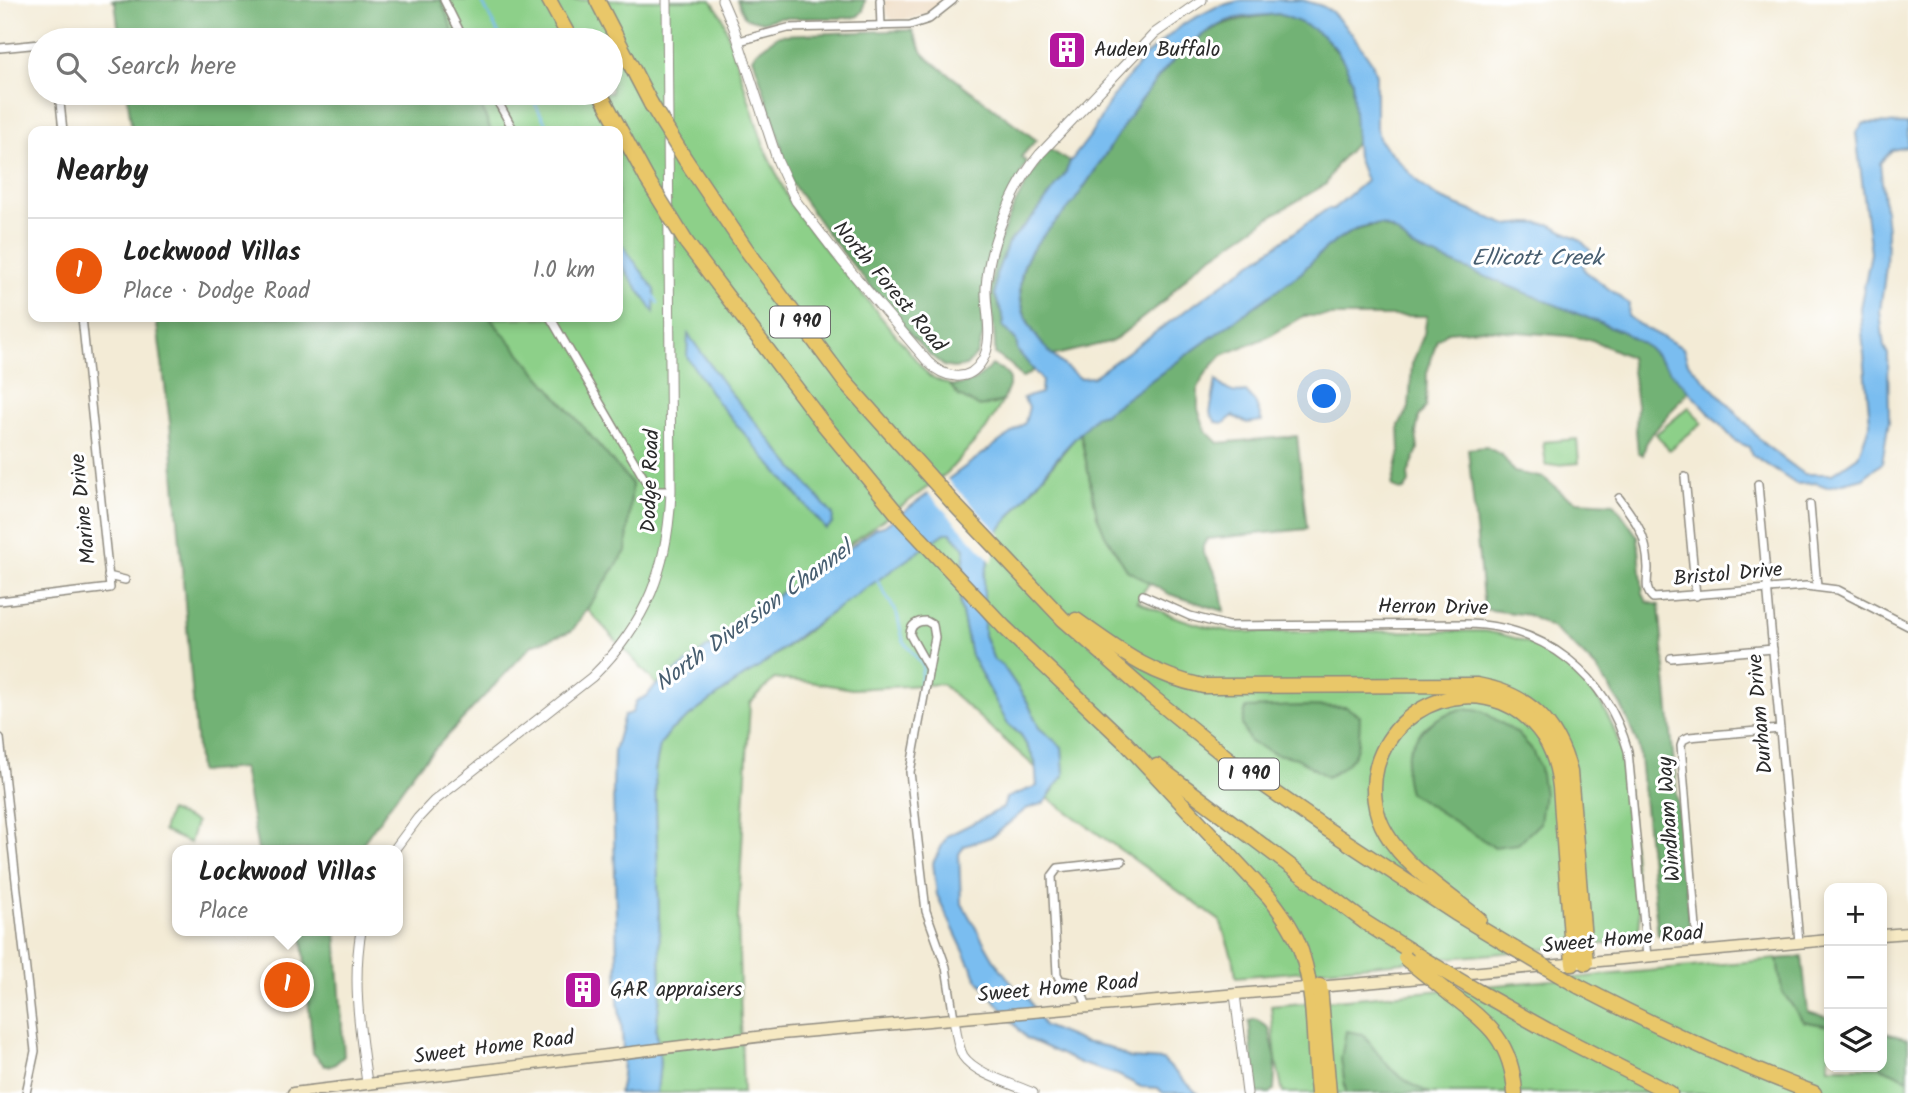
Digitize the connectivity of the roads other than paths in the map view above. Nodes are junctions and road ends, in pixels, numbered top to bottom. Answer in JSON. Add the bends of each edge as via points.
{"nodes":[{"id":1,"x":444,"y":0,"type":"edge"},
{"id":2,"x":550,"y":0,"type":"edge"},
{"id":3,"x":597,"y":0,"type":"edge"},
{"id":4,"x":667,"y":0,"type":"edge"},
{"id":5,"x":722,"y":0,"type":"edge"},
{"id":6,"x":880,"y":0,"type":"edge"},
{"id":7,"x":953,"y":0,"type":"edge"},
{"id":8,"x":1202,"y":0,"type":"edge"},
{"id":9,"x":881,"y":26,"type":"junction"},
{"id":10,"x":458,"y":28,"type":"edge"},
{"id":11,"x":565,"y":28,"type":"edge"},
{"id":12,"x":612,"y":28,"type":"edge"},
{"id":13,"x":738,"y":41,"type":"junction"},
{"id":14,"x":28,"y":45,"type":"edge"},
{"id":15,"x":0,"y":48,"type":"edge"},
{"id":16,"x":623,"y":50,"type":"edge"},
{"id":17,"x":60,"y":105,"type":"edge"},
{"id":18,"x":500,"y":105,"type":"edge"},
{"id":19,"x":607,"y":105,"type":"edge"},
{"id":20,"x":62,"y":126,"type":"edge"},
{"id":21,"x":511,"y":126,"type":"edge"},
{"id":22,"x":618,"y":126,"type":"edge"},
{"id":23,"x":623,"y":135,"type":"edge"},
{"id":24,"x":83,"y":322,"type":"edge"},
{"id":25,"x":553,"y":322,"type":"edge"},
{"id":26,"x":1685,"y":477,"type":"dead end"},
{"id":27,"x":1758,"y":484,"type":"dead end"},
{"id":28,"x":671,"y":491,"type":"junction"},
{"id":29,"x":1619,"y":498,"type":"dead end"},
{"id":30,"x":1810,"y":505,"type":"dead end"},
{"id":31,"x":108,"y":576,"type":"junction"},
{"id":32,"x":125,"y":580,"type":"dead end"},
{"id":33,"x":1817,"y":587,"type":"junction"},
{"id":34,"x":1768,"y":590,"type":"junction"},
{"id":35,"x":1039,"y":593,"type":"junction"},
{"id":36,"x":1143,"y":595,"type":"dead end"},
{"id":37,"x":1696,"y":596,"type":"junction"},
{"id":38,"x":0,"y":601,"type":"edge"},
{"id":39,"x":1908,"y":626,"type":"edge"},
{"id":40,"x":1773,"y":649,"type":"junction"},
{"id":41,"x":1671,"y":658,"type":"dead end"},
{"id":42,"x":929,"y":668,"type":"junction"},
{"id":43,"x":1780,"y":729,"type":"junction"},
{"id":44,"x":0,"y":738,"type":"edge"},
{"id":45,"x":1125,"y":742,"type":"junction"},
{"id":46,"x":398,"y":845,"type":"edge"},
{"id":47,"x":1122,"y":861,"type":"dead end"},
{"id":48,"x":1908,"y":933,"type":"edge"},
{"id":49,"x":1887,"y":935,"type":"edge"},
{"id":50,"x":361,"y":936,"type":"edge"},
{"id":51,"x":1824,"y":940,"type":"edge"},
{"id":52,"x":1799,"y":942,"type":"junction"},
{"id":53,"x":1515,"y":949,"type":"junction"},
{"id":54,"x":1698,"y":952,"type":"junction"},
{"id":55,"x":1412,"y":957,"type":"junction"},
{"id":56,"x":1647,"y":957,"type":"junction"},
{"id":57,"x":1580,"y":963,"type":"junction"},
{"id":58,"x":1315,"y":987,"type":"junction"},
{"id":59,"x":1235,"y":994,"type":"junction"},
{"id":60,"x":1087,"y":1006,"type":"junction"},
{"id":61,"x":954,"y":1018,"type":"junction"},
{"id":62,"x":367,"y":1088,"type":"edge"},
{"id":63,"x":26,"y":1093,"type":"edge"},
{"id":64,"x":293,"y":1093,"type":"edge"},
{"id":65,"x":1032,"y":1093,"type":"edge"},
{"id":66,"x":1247,"y":1093,"type":"edge"},
{"id":67,"x":1318,"y":1093,"type":"edge"},
{"id":68,"x":1329,"y":1093,"type":"edge"},
{"id":69,"x":1515,"y":1093,"type":"edge"},
{"id":70,"x":1670,"y":1093,"type":"edge"},
{"id":71,"x":1814,"y":1093,"type":"edge"}],
"edges":[{"from":1,"to":10,"type":"street"},
{"from":2,"to":11,"type":"highway"},
{"from":3,"to":12,"type":"highway","number":"I 990","bridge":true},
{"from":4,"to":28,"type":"street","name":"Dodge Road"},
{"from":5,"to":13,"type":"street","name":"North Forest Road"},
{"from":6,"to":9,"type":"street"},
{"from":7,"to":9,"type":"street","via":[[925,20]]},
{"from":8,"to":13,"type":"street","name":"North Forest Road","via":[[1155,33],[1026,172],[989,265],[984,357],[974,370],[958,376],[943,374],[928,362],[796,201],[778,162]]},
{"from":9,"to":13,"type":"street","via":[[788,28]]},
{"from":14,"to":15,"type":"street"},
{"from":16,"to":35,"type":"highway","number":"I 990","bridge":true,"via":[[685,159],[845,382]]},
{"from":17,"to":20,"type":"street"},
{"from":18,"to":21,"type":"street"},
{"from":19,"to":22,"type":"highway","number":"I 990","bridge":true},
{"from":23,"to":45,"type":"highway","number":"I 990","bridge":true,"via":[[686,242],[880,493],[1025,648]]},
{"from":24,"to":31,"type":"street","name":"Marine Drive"},
{"from":25,"to":28,"type":"street","via":[[649,487]]},
{"from":26,"to":37,"type":"street"},
{"from":27,"to":34,"type":"street","name":"Durham Drive"},
{"from":28,"to":46,"type":"street","name":"Dodge Road","via":[[659,572],[624,642],[592,677],[435,801]]},
{"from":29,"to":37,"type":"street","name":"Bristol Drive","via":[[1641,528],[1650,596]]},
{"from":30,"to":33,"type":"street"},
{"from":31,"to":32,"type":"street"},
{"from":31,"to":38,"type":"street","name":"Marine Drive","via":[[110,588]]},
{"from":33,"to":34,"type":"street","name":"Bristol Drive"},
{"from":33,"to":39,"type":"street","name":"Bristol Drive","via":[[1838,590]]},
{"from":34,"to":37,"type":"street","name":"Bristol Drive"},
{"from":34,"to":40,"type":"street","name":"Durham Drive"},
{"from":35,"to":53,"type":"highway","number":"I 990","via":[[1151,696],[1241,768],[1327,830]]},
{"from":35,"to":57,"type":"highway","via":[[1118,650],[1177,681],[1230,688],[1477,685],[1531,707],[1556,733],[1570,772]]},
{"from":36,"to":56,"type":"street","name":"Herron Drive","via":[[1189,616],[1228,626],[1500,626],[1540,640],[1565,655],[1595,684],[1624,735],[1631,768]]},
{"from":40,"to":41,"type":"street"},
{"from":40,"to":43,"type":"street","name":"Durham Drive"},
{"from":42,"to":42,"type":"street","via":[[935,629],[930,622],[921,621],[910,635]]},
{"from":42,"to":61,"type":"street","via":[[910,772],[926,911],[946,967]]},
{"from":43,"to":52,"type":"street","name":"Durham Drive"},
{"from":43,"to":54,"type":"street","name":"Windham Way","via":[[1683,740]]},
{"from":44,"to":63,"type":"street","via":[[34,1051]]},
{"from":45,"to":55,"type":"highway","number":"I 990"},
{"from":45,"to":58,"type":"highway","via":[[1278,908]]},
{"from":47,"to":60,"type":"street","via":[[1058,868],[1052,876],[1057,974],[1060,980],[1077,985]]},
{"from":48,"to":49,"type":"main road"},
{"from":50,"to":62,"type":"street","via":[[357,993]]},
{"from":51,"to":52,"type":"main road","name":"Sweet Home Road"},
{"from":52,"to":54,"type":"main road","name":"Sweet Home Road"},
{"from":53,"to":57,"type":"highway","via":[[1403,855],[1377,813],[1375,773],[1385,745],[1408,717],[1437,701],[1474,696],[1494,700],[1528,719],[1549,746],[1560,787]]},
{"from":53,"to":71,"type":"highway","number":"I 990","bridge":true,"via":[[1674,1035]]},
{"from":54,"to":56,"type":"main road","name":"Sweet Home Road"},
{"from":55,"to":69,"type":"highway","bridge":true,"via":[[1491,1027],[1505,1047]]},
{"from":55,"to":70,"type":"highway","number":"I 990","bridge":true},
{"from":56,"to":57,"type":"main road","name":"Sweet Home Road"},
{"from":57,"to":58,"type":"main road","name":"Sweet Home Road"},
{"from":58,"to":59,"type":"main road","name":"Sweet Home Road"},
{"from":58,"to":67,"type":"highway"},
{"from":58,"to":68,"type":"highway"},
{"from":59,"to":60,"type":"main road","name":"Sweet Home Road"},
{"from":59,"to":66,"type":"street"},
{"from":60,"to":61,"type":"main road","name":"Sweet Home Road"},
{"from":61,"to":62,"type":"main road","name":"Sweet Home Road","via":[[688,1044]]},
{"from":61,"to":65,"type":"street","via":[[958,1043],[971,1064]]},
{"from":62,"to":64,"type":"main road","name":"Sweet Home Road"}]}
